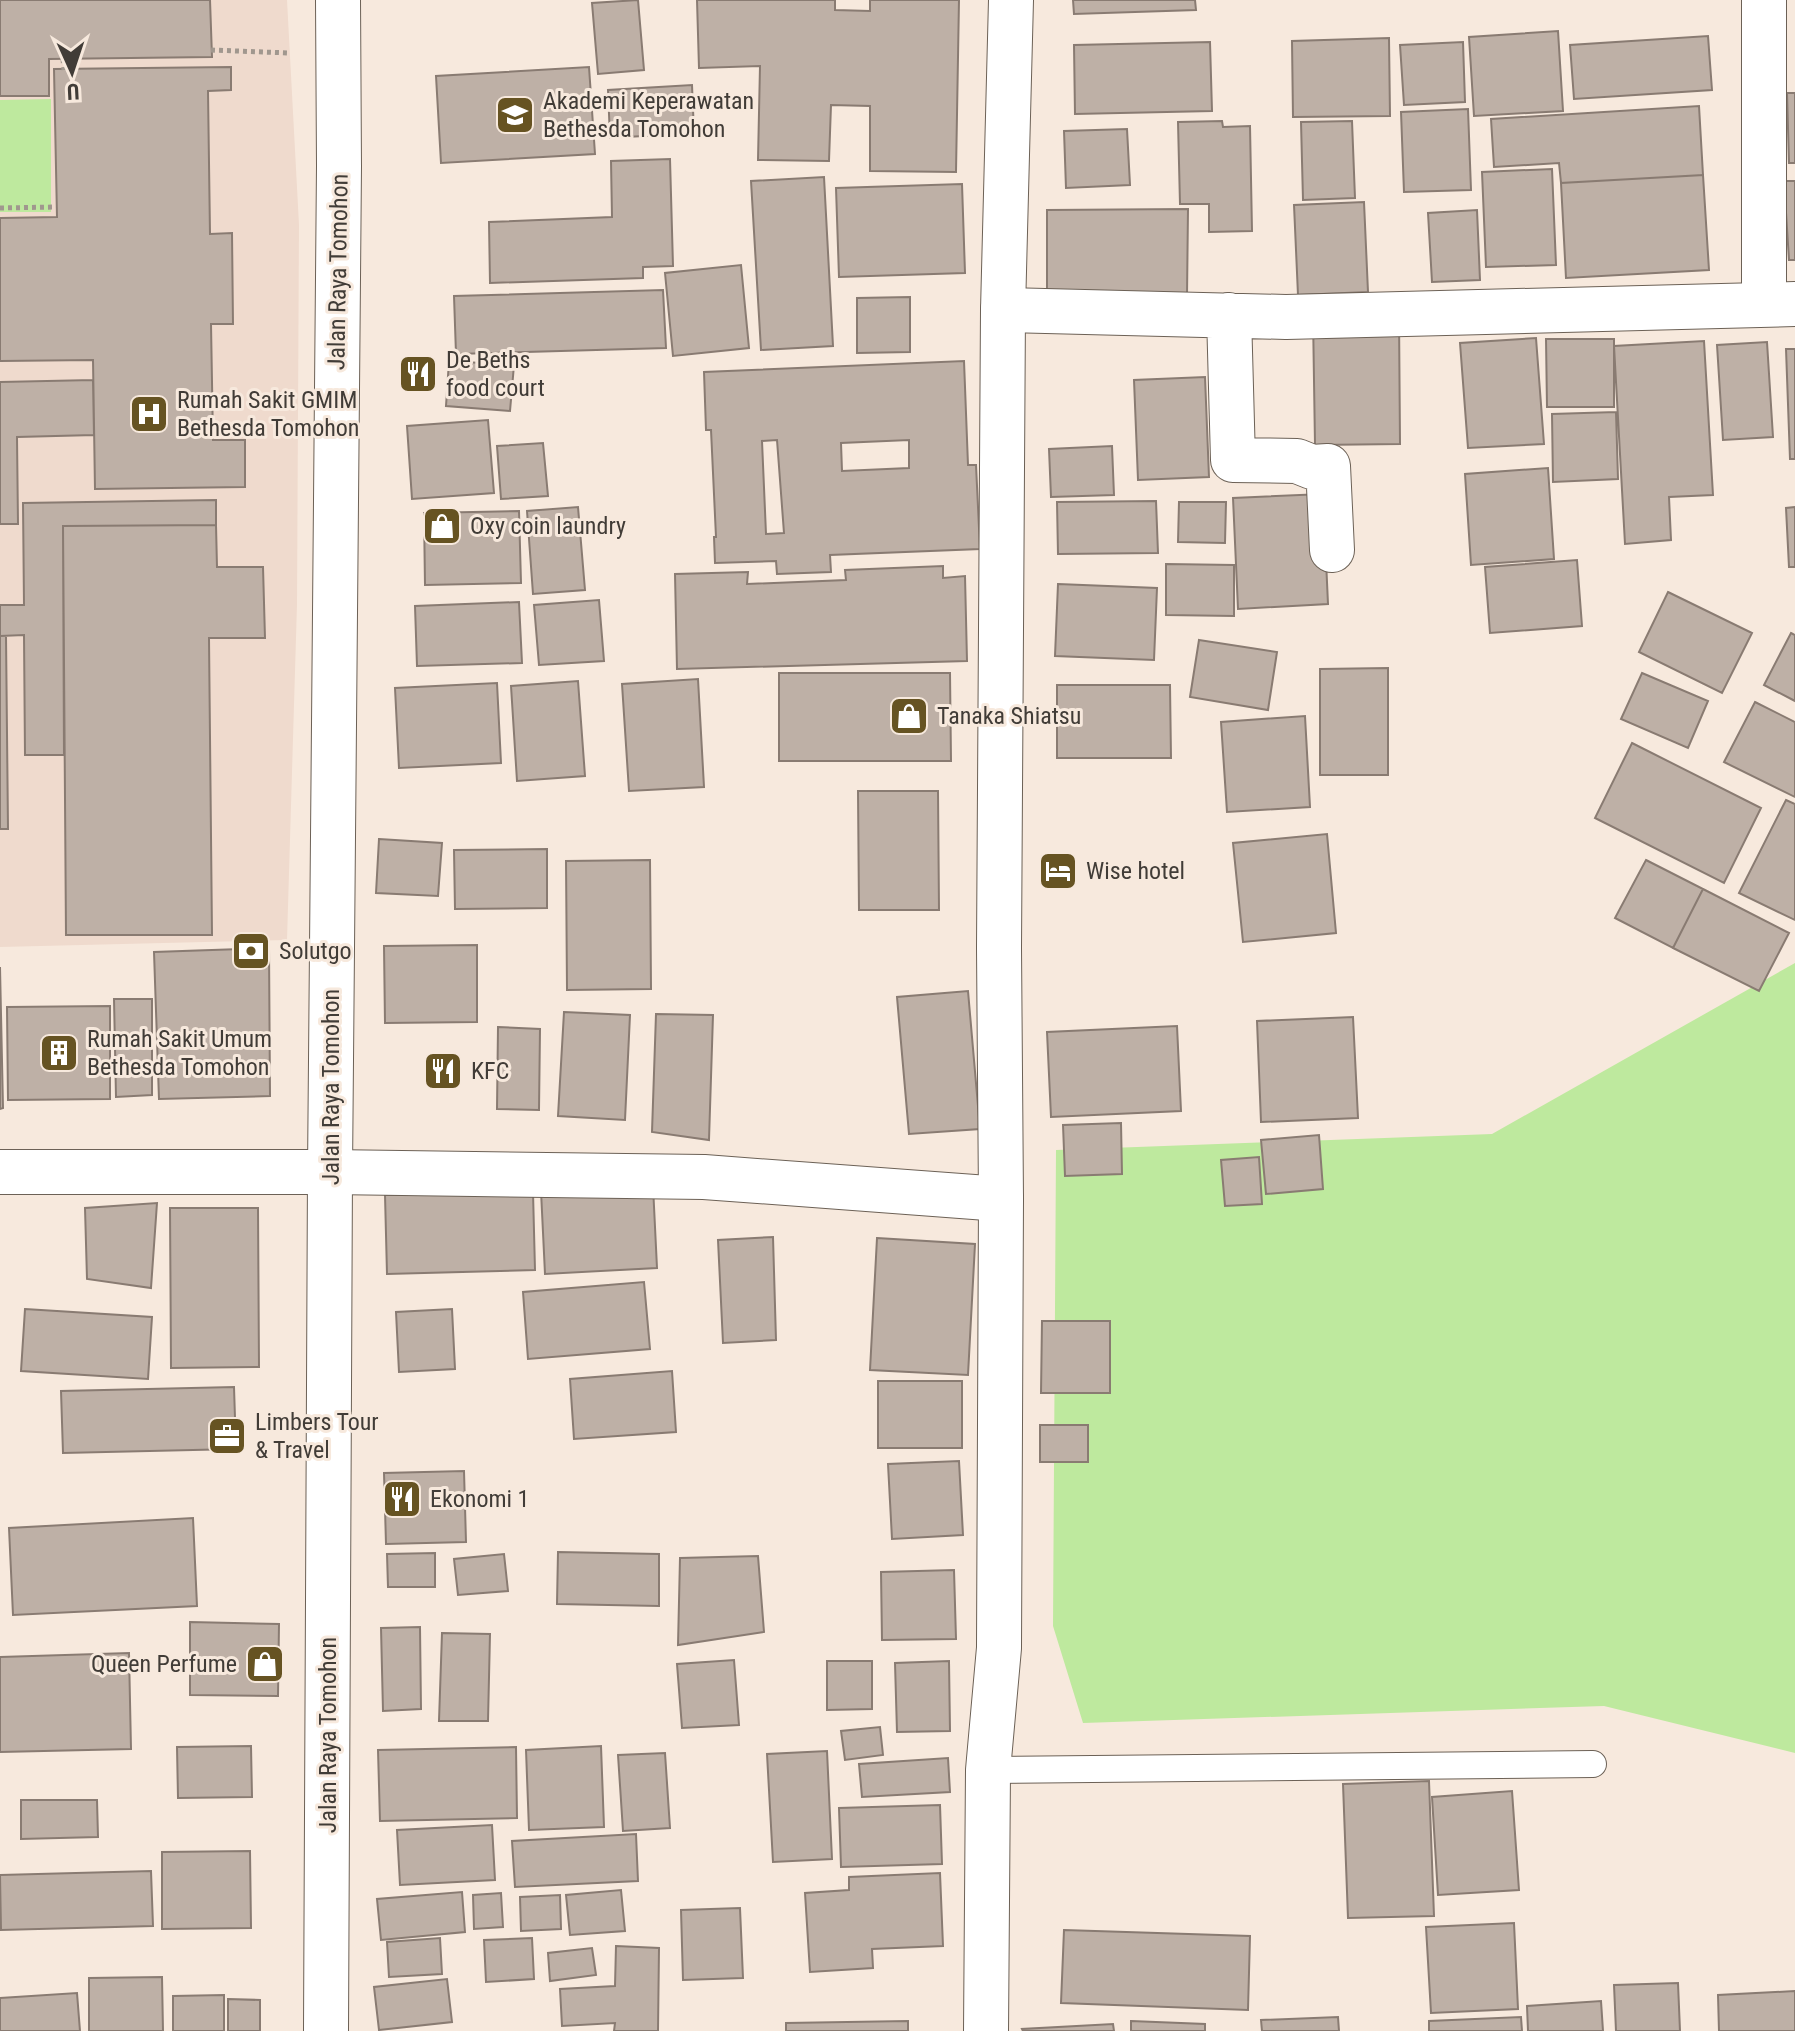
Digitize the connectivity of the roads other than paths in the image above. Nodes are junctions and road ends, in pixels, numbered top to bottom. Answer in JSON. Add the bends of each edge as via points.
{"nodes":[{"id":1,"x":338,"y":0,"type":"edge"},
{"id":2,"x":1011,"y":0,"type":"edge"},
{"id":3,"x":1764,"y":0,"type":"edge"},
{"id":4,"x":1780,"y":304,"type":"edge"},
{"id":5,"x":1003,"y":310,"type":"junction"},
{"id":6,"x":1229,"y":315,"type":"junction"},
{"id":7,"x":1332,"y":550,"type":"dead end"},
{"id":8,"x":0,"y":1172,"type":"edge"},
{"id":9,"x":330,"y":1172,"type":"junction"},
{"id":10,"x":1001,"y":1199,"type":"junction"},
{"id":11,"x":1593,"y":1764,"type":"dead end"},
{"id":12,"x":988,"y":1770,"type":"junction"},
{"id":13,"x":326,"y":2031,"type":"edge"},
{"id":14,"x":986,"y":2031,"type":"edge"}],
"edges":[{"from":1,"to":9,"type":"main road","name":"Jalan Raya Tomohon"},
{"from":2,"to":5,"type":"main road"},
{"from":3,"to":4,"type":"main road"},
{"from":4,"to":6,"type":"main road"},
{"from":5,"to":6,"type":"main road"},
{"from":5,"to":10,"type":"main road"},
{"from":6,"to":7,"type":"main road","via":[[1233,460],[1328,466]]},
{"from":8,"to":9,"type":"main road"},
{"from":9,"to":10,"type":"main road","via":[[704,1177]]},
{"from":9,"to":13,"type":"main road","name":"Jalan Raya Tomohon"},
{"from":10,"to":12,"type":"main road","via":[[999,1648]]},
{"from":11,"to":12,"type":"lane"},
{"from":12,"to":14,"type":"main road"}]}
